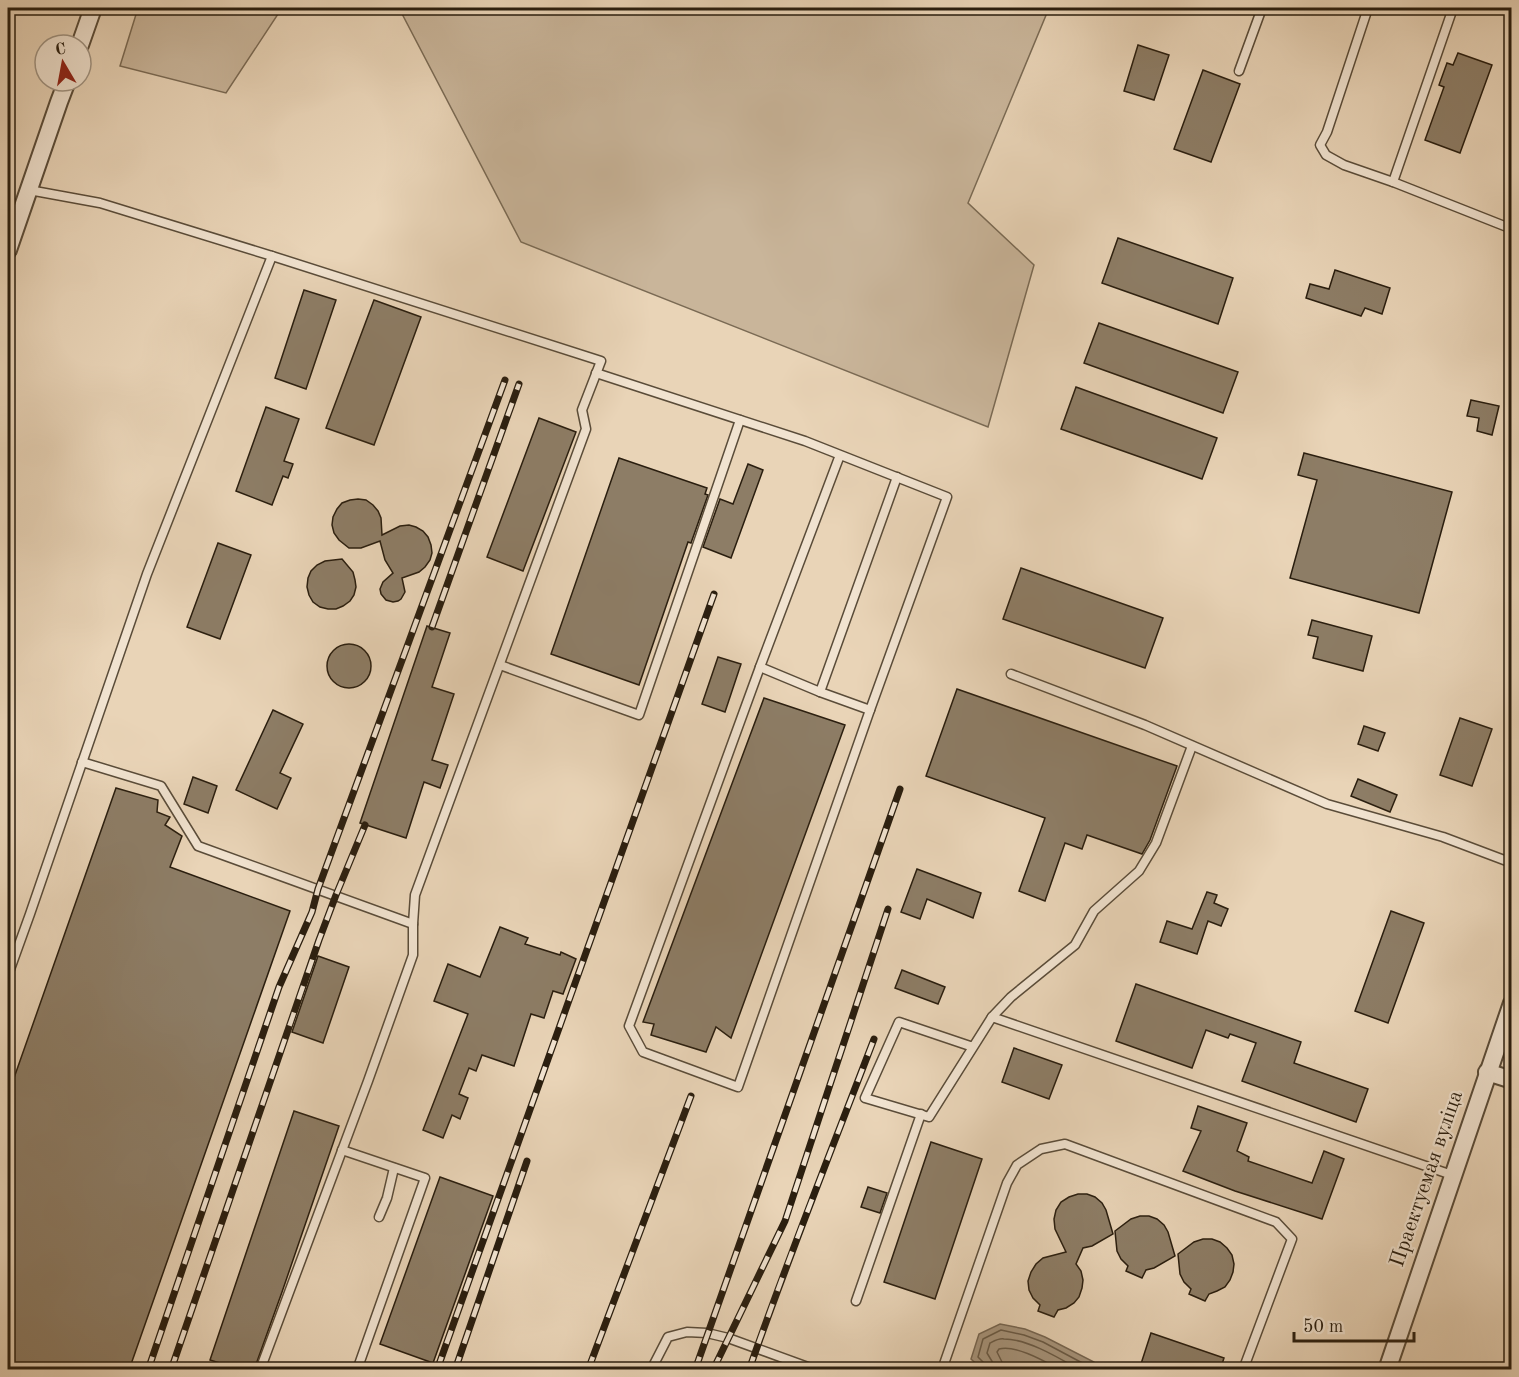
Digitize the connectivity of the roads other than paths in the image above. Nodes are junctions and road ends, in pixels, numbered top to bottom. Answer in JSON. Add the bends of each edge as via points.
{"nodes":[{"id":1,"x":93,"y":8,"type":"edge"},
{"id":2,"x":1262,"y":8,"type":"edge"},
{"id":3,"x":1368,"y":8,"type":"edge"},
{"id":4,"x":1453,"y":8,"type":"edge"},
{"id":5,"x":84,"y":33,"type":"edge"},
{"id":6,"x":1239,"y":71,"type":"dead end"},
{"id":7,"x":62,"y":93,"type":"edge"},
{"id":8,"x":1393,"y":182,"type":"junction"},
{"id":9,"x":29,"y":190,"type":"junction"},
{"id":10,"x":1512,"y":229,"type":"edge"},
{"id":11,"x":8,"y":250,"type":"edge"},
{"id":12,"x":272,"y":256,"type":"junction"},
{"id":13,"x":596,"y":373,"type":"junction"},
{"id":14,"x":740,"y":420,"type":"junction"},
{"id":15,"x":840,"y":455,"type":"junction"},
{"id":16,"x":897,"y":477,"type":"junction"},
{"id":17,"x":500,"y":665,"type":"junction"},
{"id":18,"x":760,"y":667,"type":"junction"},
{"id":19,"x":1011,"y":674,"type":"dead end"},
{"id":20,"x":819,"y":692,"type":"junction"},
{"id":21,"x":870,"y":710,"type":"junction"},
{"id":22,"x":1192,"y":746,"type":"junction"},
{"id":23,"x":82,"y":762,"type":"junction"},
{"id":24,"x":1512,"y":863,"type":"edge"},
{"id":25,"x":413,"y":924,"type":"junction"},
{"id":26,"x":8,"y":975,"type":"edge"},
{"id":27,"x":1512,"y":1003,"type":"edge"},
{"id":28,"x":992,"y":1017,"type":"junction"},
{"id":29,"x":973,"y":1047,"type":"junction"},
{"id":30,"x":1487,"y":1072,"type":"junction"},
{"id":31,"x":1512,"y":1080,"type":"edge"},
{"id":32,"x":921,"y":1114,"type":"junction"},
{"id":33,"x":342,"y":1150,"type":"junction"},
{"id":34,"x":394,"y":1168,"type":"junction"},
{"id":35,"x":1452,"y":1175,"type":"junction"},
{"id":36,"x":379,"y":1217,"type":"dead end"},
{"id":37,"x":856,"y":1301,"type":"dead end"},
{"id":38,"x":815,"y":1369,"type":"edge"},
{"id":39,"x":260,"y":1370,"type":"edge"},
{"id":40,"x":357,"y":1370,"type":"edge"},
{"id":41,"x":651,"y":1370,"type":"edge"},
{"id":42,"x":947,"y":1370,"type":"edge"},
{"id":43,"x":1243,"y":1370,"type":"edge"},
{"id":44,"x":1387,"y":1370,"type":"edge"}],
"edges":[{"from":1,"to":5,"type":"street"},
{"from":2,"to":6,"type":"lane"},
{"from":3,"to":8,"type":"lane","via":[[1320,144],[1326,155],[1344,165]]},
{"from":4,"to":8,"type":"lane"},
{"from":7,"to":9,"type":"street"},
{"from":8,"to":10,"type":"lane"},
{"from":9,"to":11,"type":"street"},
{"from":9,"to":12,"type":"lane","via":[[100,203]]},
{"from":12,"to":13,"type":"lane","via":[[601,361]]},
{"from":12,"to":23,"type":"lane","via":[[147,574]]},
{"from":13,"to":14,"type":"lane"},
{"from":13,"to":17,"type":"lane","via":[[582,410],[586,429]]},
{"from":14,"to":15,"type":"lane"},
{"from":14,"to":17,"type":"lane","via":[[639,715]]},
{"from":15,"to":16,"type":"lane"},
{"from":15,"to":18,"type":"lane"},
{"from":16,"to":20,"type":"lane"},
{"from":16,"to":21,"type":"lane","via":[[947,497]]},
{"from":17,"to":25,"type":"lane","via":[[415,895]]},
{"from":18,"to":20,"type":"lane"},
{"from":18,"to":21,"type":"lane","via":[[629,1026],[643,1052],[738,1087]]},
{"from":19,"to":22,"type":"lane"},
{"from":20,"to":21,"type":"lane"},
{"from":22,"to":24,"type":"lane","via":[[1327,804],[1443,837]]},
{"from":22,"to":28,"type":"lane","via":[[1156,843],[1139,871],[1094,911],[1075,945]]},
{"from":23,"to":25,"type":"lane","via":[[161,786],[198,846]]},
{"from":23,"to":26,"type":"lane"},
{"from":25,"to":33,"type":"lane","via":[[413,955]]},
{"from":27,"to":30,"type":"street","name":"Праектуемая вуліца"},
{"from":28,"to":29,"type":"lane"},
{"from":28,"to":35,"type":"lane"},
{"from":29,"to":32,"type":"lane","via":[[929,1117]]},
{"from":29,"to":32,"type":"lane","via":[[899,1022],[866,1098]]},
{"from":30,"to":31,"type":"street"},
{"from":30,"to":35,"type":"street","name":"Праектуемая вуліца"},
{"from":32,"to":37,"type":"lane"},
{"from":33,"to":34,"type":"lane"},
{"from":33,"to":39,"type":"lane"},
{"from":34,"to":36,"type":"lane"},
{"from":34,"to":40,"type":"lane","via":[[424,1179]]},
{"from":35,"to":44,"type":"street","name":"Праектуемая вуліца"},
{"from":38,"to":41,"type":"lane","via":[[728,1338],[687,1332],[668,1337]]},
{"from":42,"to":43,"type":"lane","via":[[944,1364],[1007,1183],[1017,1165],[1041,1149],[1065,1144],[1276,1222],[1292,1239]]}]}
